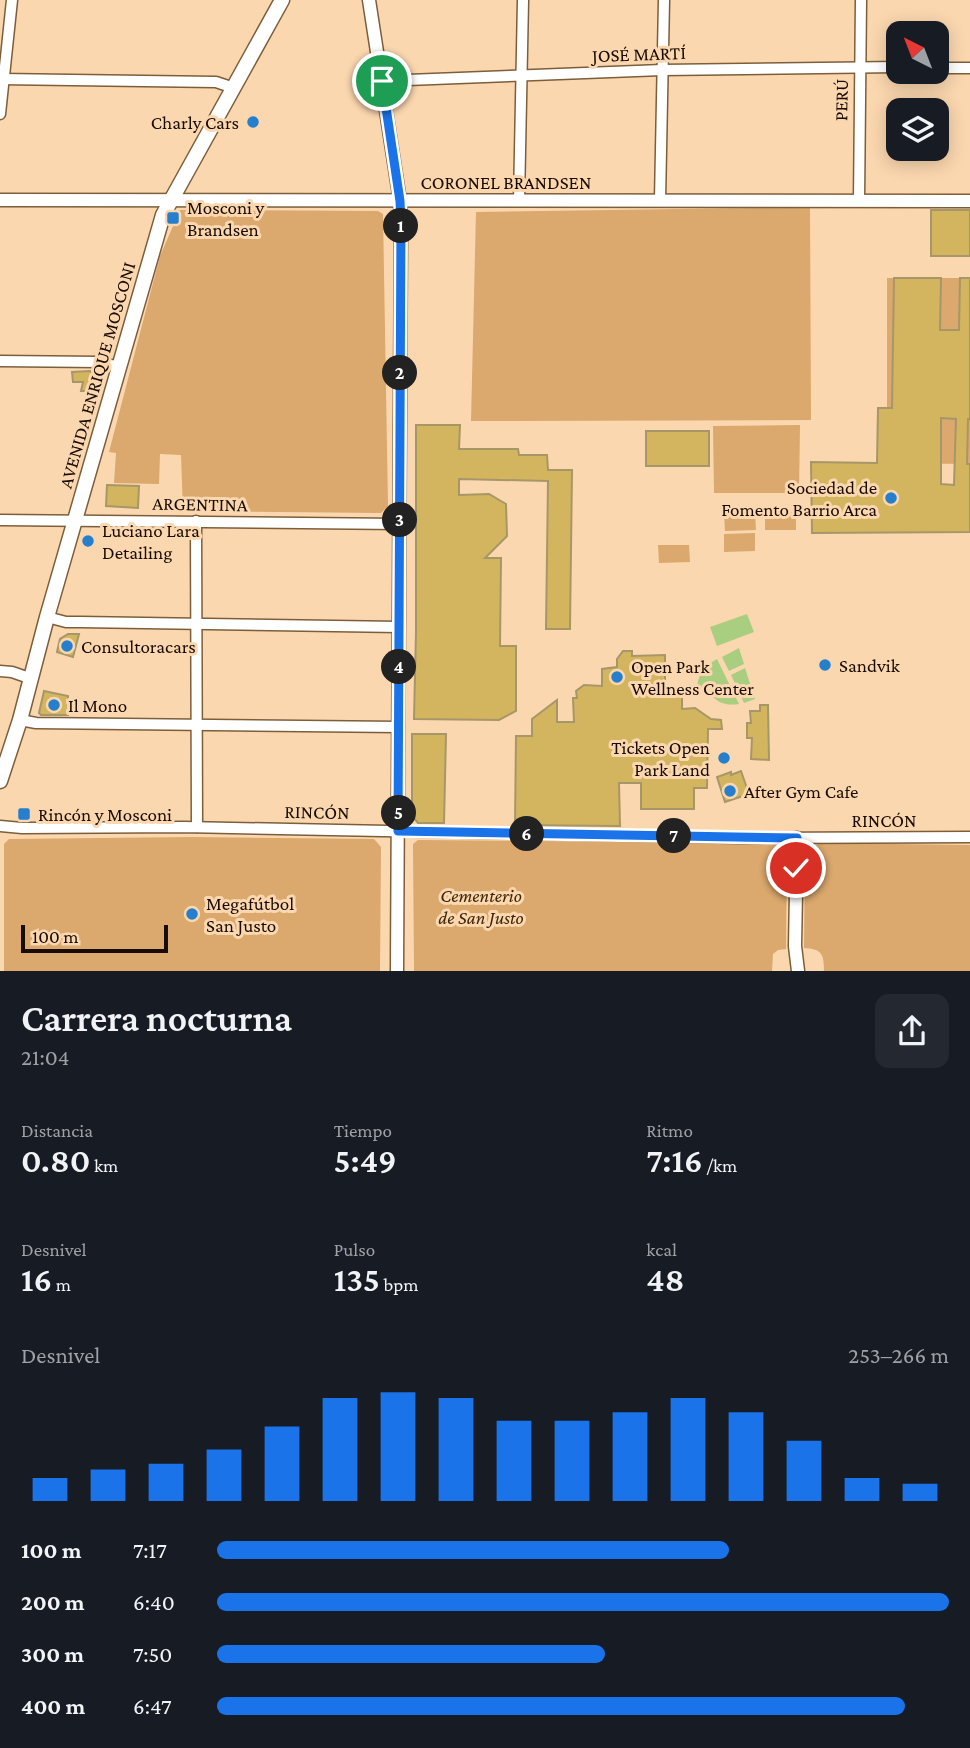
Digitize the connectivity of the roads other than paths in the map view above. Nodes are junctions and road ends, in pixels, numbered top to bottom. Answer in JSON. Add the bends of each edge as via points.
{"nodes":[{"id":1,"x":12,"y":0,"type":"edge"},
{"id":2,"x":282,"y":0,"type":"edge"},
{"id":3,"x":369,"y":0,"type":"edge"},
{"id":4,"x":523,"y":0,"type":"edge"},
{"id":5,"x":664,"y":0,"type":"edge"},
{"id":6,"x":861,"y":0,"type":"edge"},
{"id":7,"x":861,"y":66,"type":"junction"},
{"id":8,"x":886,"y":67,"type":"edge"},
{"id":9,"x":949,"y":68,"type":"edge"},
{"id":10,"x":970,"y":68,"type":"edge"},
{"id":11,"x":662,"y":71,"type":"junction"},
{"id":12,"x":520,"y":76,"type":"junction"},
{"id":13,"x":2,"y":79,"type":"edge"},
{"id":14,"x":382,"y":81,"type":"junction"},
{"id":15,"x":234,"y":88,"type":"junction"},
{"id":16,"x":0,"y":114,"type":"edge"},
{"id":17,"x":171,"y":199,"type":"junction"},
{"id":18,"x":0,"y":200,"type":"edge"},
{"id":19,"x":660,"y":200,"type":"junction"},
{"id":20,"x":859,"y":200,"type":"junction"},
{"id":21,"x":400,"y":201,"type":"junction"},
{"id":22,"x":519,"y":201,"type":"junction"},
{"id":23,"x":970,"y":201,"type":"edge"},
{"id":24,"x":0,"y":361,"type":"edge"},
{"id":25,"x":119,"y":367,"type":"junction"},
{"id":26,"x":0,"y":520,"type":"edge"},
{"id":27,"x":76,"y":521,"type":"junction"},
{"id":28,"x":196,"y":521,"type":"junction"},
{"id":29,"x":400,"y":524,"type":"junction"},
{"id":30,"x":47,"y":617,"type":"junction"},
{"id":31,"x":195,"y":623,"type":"junction"},
{"id":32,"x":399,"y":626,"type":"junction"},
{"id":33,"x":0,"y":671,"type":"edge"},
{"id":34,"x":32,"y":679,"type":"junction"},
{"id":35,"x":20,"y":720,"type":"junction"},
{"id":36,"x":196,"y":726,"type":"junction"},
{"id":37,"x":399,"y":727,"type":"junction"},
{"id":38,"x":0,"y":781,"type":"edge"},
{"id":39,"x":0,"y":826,"type":"edge"},
{"id":40,"x":197,"y":827,"type":"junction"},
{"id":41,"x":398,"y":831,"type":"junction"},
{"id":42,"x":970,"y":837,"type":"edge"},
{"id":43,"x":797,"y":838,"type":"junction"},
{"id":44,"x":397,"y":971,"type":"edge"},
{"id":45,"x":798,"y":971,"type":"edge"}],
"edges":[{"from":1,"to":13,"type":"street"},
{"from":2,"to":15,"type":"main road","name":"AVENIDA ENRIQUE MOSCONI"},
{"from":3,"to":14,"type":"street"},
{"from":4,"to":12,"type":"street"},
{"from":5,"to":11,"type":"street"},
{"from":6,"to":7,"type":"street","name":"PERÚ"},
{"from":7,"to":8,"type":"street","name":"JOSÉ MARTÍ"},
{"from":7,"to":11,"type":"street","name":"JOSÉ MARTÍ"},
{"from":7,"to":20,"type":"street","name":"PERÚ"},
{"from":9,"to":10,"type":"street"},
{"from":11,"to":12,"type":"street","name":"JOSÉ MARTÍ"},
{"from":11,"to":19,"type":"street"},
{"from":12,"to":14,"type":"street","name":"JOSÉ MARTÍ"},
{"from":12,"to":22,"type":"street"},
{"from":13,"to":15,"type":"street","via":[[216,82]]},
{"from":13,"to":16,"type":"street"},
{"from":14,"to":21,"type":"street"},
{"from":15,"to":17,"type":"main road","name":"AVENIDA ENRIQUE MOSCONI"},
{"from":17,"to":18,"type":"street","name":"CORONEL BRANDSEN"},
{"from":17,"to":21,"type":"street","name":"CORONEL BRANDSEN"},
{"from":17,"to":25,"type":"main road","name":"AVENIDA ENRIQUE MOSCONI"},
{"from":19,"to":20,"type":"street","name":"CORONEL BRANDSEN"},
{"from":19,"to":22,"type":"street","name":"CORONEL BRANDSEN"},
{"from":20,"to":23,"type":"street","name":"CORONEL BRANDSEN"},
{"from":21,"to":22,"type":"street","name":"CORONEL BRANDSEN"},
{"from":21,"to":29,"type":"street"},
{"from":24,"to":25,"type":"street","via":[[100,362]]},
{"from":25,"to":27,"type":"main road","name":"AVENIDA ENRIQUE MOSCONI"},
{"from":26,"to":27,"type":"street","name":"ARGENTINA"},
{"from":27,"to":28,"type":"street","name":"ARGENTINA"},
{"from":27,"to":30,"type":"main road","name":"AVENIDA ENRIQUE MOSCONI"},
{"from":28,"to":29,"type":"street","name":"ARGENTINA"},
{"from":28,"to":31,"type":"street"},
{"from":29,"to":32,"type":"street"},
{"from":30,"to":31,"type":"street","via":[[66,622]]},
{"from":30,"to":34,"type":"main road","name":"AVENIDA ENRIQUE MOSCONI"},
{"from":31,"to":32,"type":"street"},
{"from":31,"to":36,"type":"street"},
{"from":32,"to":37,"type":"street"},
{"from":33,"to":34,"type":"street"},
{"from":34,"to":35,"type":"main road","name":"AVENIDA ENRIQUE MOSCONI"},
{"from":35,"to":36,"type":"street"},
{"from":35,"to":38,"type":"main road","name":"AVENIDA ENRIQUE MOSCONI"},
{"from":36,"to":37,"type":"street"},
{"from":36,"to":40,"type":"street"},
{"from":37,"to":41,"type":"street"},
{"from":39,"to":40,"type":"street","name":"RINCÓN"},
{"from":40,"to":41,"type":"street","name":"RINCÓN"},
{"from":41,"to":43,"type":"street","name":"RINCÓN"},
{"from":41,"to":44,"type":"street"},
{"from":42,"to":43,"type":"street","name":"RINCÓN"},
{"from":43,"to":45,"type":"street"}]}
